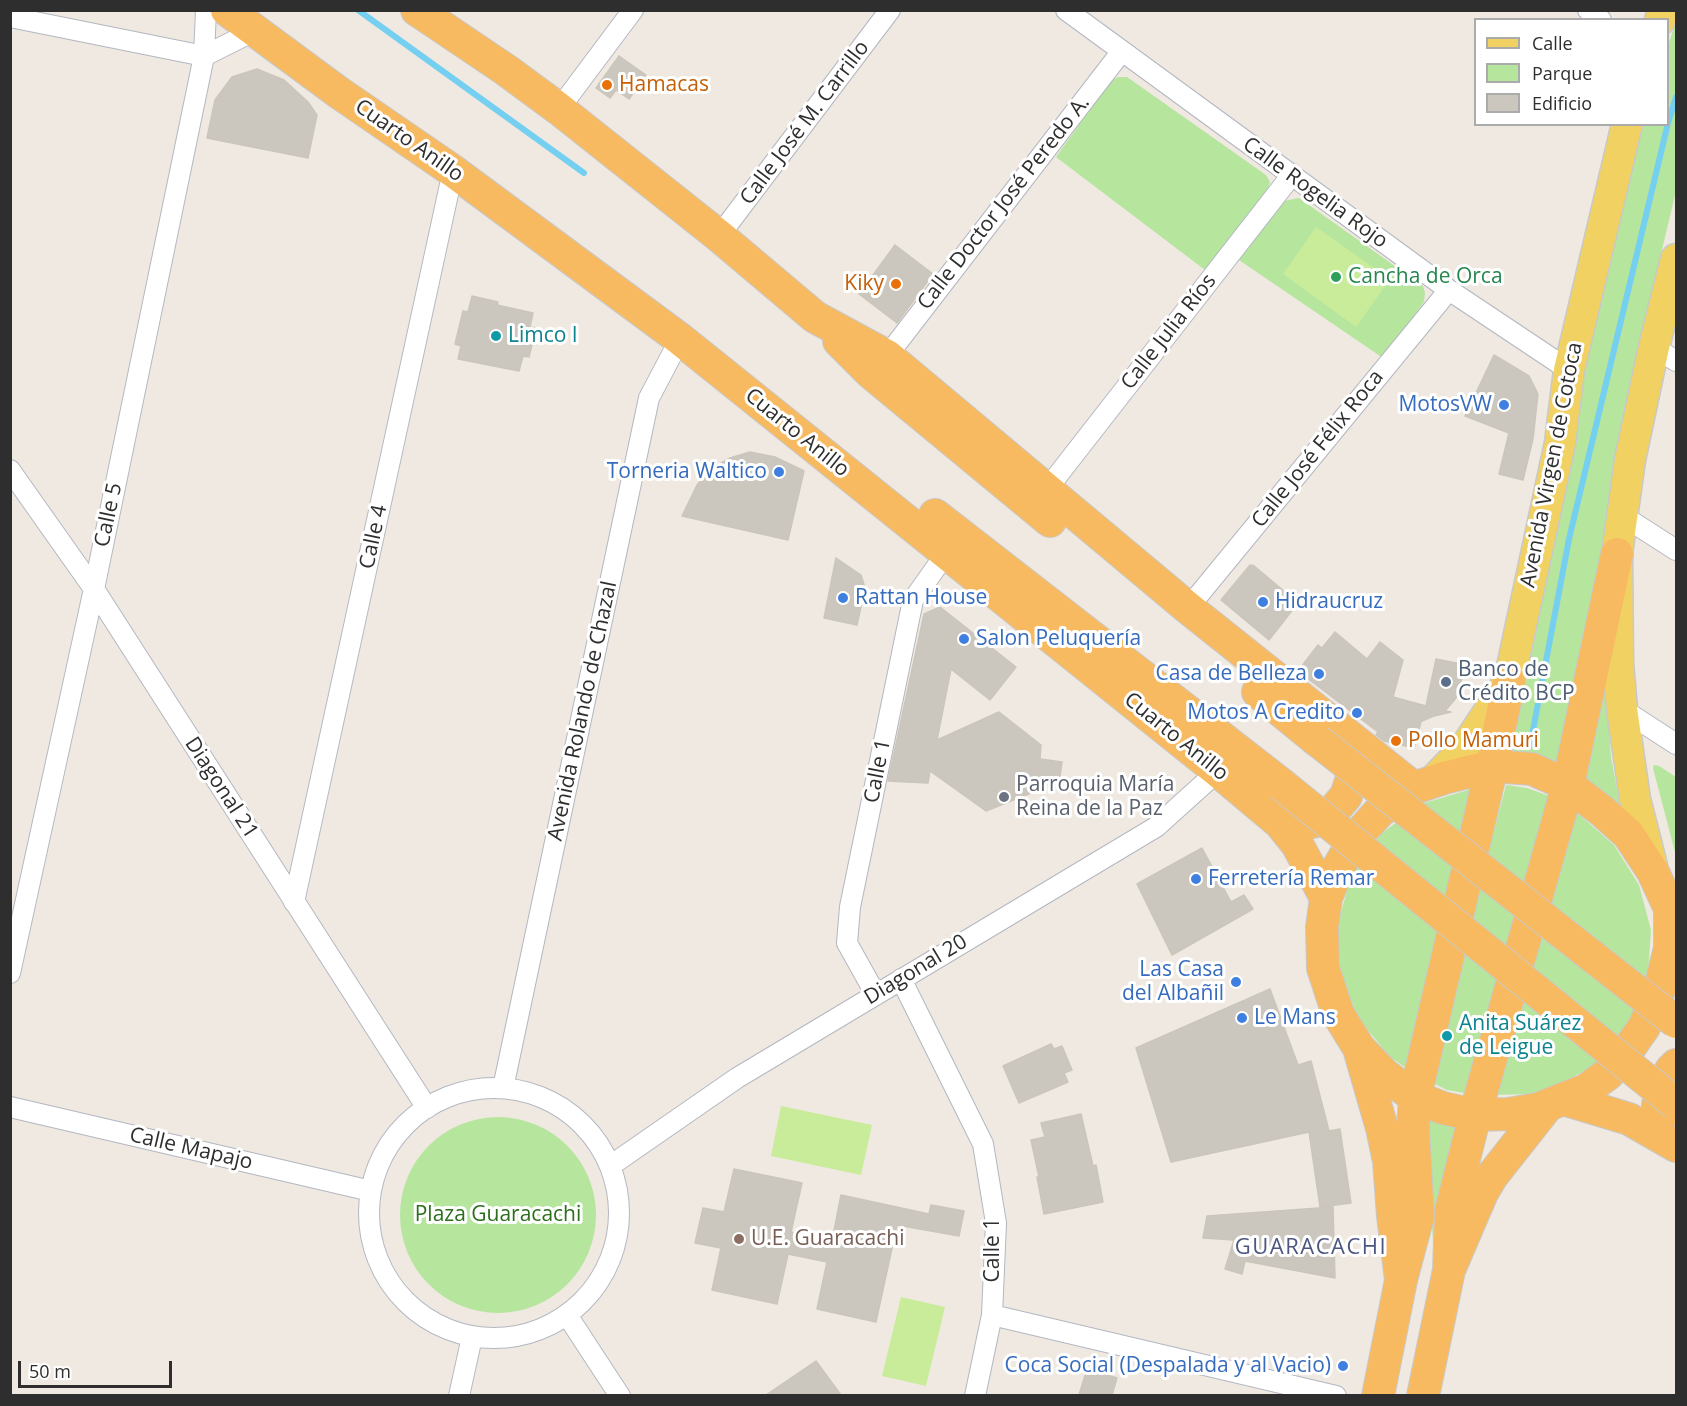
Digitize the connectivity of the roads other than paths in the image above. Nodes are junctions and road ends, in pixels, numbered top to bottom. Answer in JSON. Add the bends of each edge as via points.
{"nodes":[{"id":1,"x":206,"y":10,"type":"edge"},
{"id":2,"x":227,"y":10,"type":"edge"},
{"id":3,"x":417,"y":10,"type":"edge"},
{"id":4,"x":633,"y":10,"type":"edge"},
{"id":5,"x":890,"y":10,"type":"edge"},
{"id":6,"x":1066,"y":10,"type":"edge"},
{"id":7,"x":10,"y":17,"type":"edge"},
{"id":8,"x":255,"y":31,"type":"junction"},
{"id":9,"x":1122,"y":51,"type":"junction"},
{"id":10,"x":204,"y":56,"type":"junction"},
{"id":11,"x":559,"y":109,"type":"junction"},
{"id":12,"x":1627,"y":126,"type":"edge"},
{"id":13,"x":453,"y":171,"type":"junction"},
{"id":14,"x":1291,"y":176,"type":"junction"},
{"id":15,"x":719,"y":236,"type":"junction"},
{"id":16,"x":1677,"y":260,"type":"edge"},
{"id":17,"x":1449,"y":290,"type":"junction"},
{"id":18,"x":816,"y":317,"type":"junction"},
{"id":19,"x":680,"y":339,"type":"junction"},
{"id":20,"x":1666,"y":354,"type":"edge"},
{"id":21,"x":887,"y":356,"type":"junction"},
{"id":22,"x":1569,"y":370,"type":"junction"},
{"id":23,"x":10,"y":470,"type":"edge"},
{"id":24,"x":1047,"y":489,"type":"junction"},
{"id":25,"x":1623,"y":516,"type":"junction"},
{"id":26,"x":1677,"y":550,"type":"edge"},
{"id":27,"x":947,"y":552,"type":"junction"},
{"id":28,"x":1617,"y":554,"type":"junction"},
{"id":29,"x":94,"y":589,"type":"junction"},
{"id":30,"x":1188,"y":608,"type":"junction"},
{"id":31,"x":1509,"y":681,"type":"junction"},
{"id":32,"x":1622,"y":709,"type":"junction"},
{"id":33,"x":1325,"y":733,"type":"junction"},
{"id":34,"x":1677,"y":744,"type":"edge"},
{"id":35,"x":1492,"y":766,"type":"junction"},
{"id":36,"x":1218,"y":771,"type":"junction"},
{"id":37,"x":1423,"y":785,"type":"junction"},
{"id":38,"x":1568,"y":785,"type":"junction"},
{"id":39,"x":1280,"y":823,"type":"junction"},
{"id":40,"x":1653,"y":872,"type":"junction"},
{"id":41,"x":1326,"y":898,"type":"junction"},
{"id":42,"x":294,"y":902,"type":"junction"},
{"id":43,"x":1673,"y":915,"type":"edge"},
{"id":44,"x":10,"y":973,"type":"edge"},
{"id":45,"x":901,"y":979,"type":"junction"},
{"id":46,"x":876,"y":995,"type":"junction"},
{"id":47,"x":1677,"y":1022,"type":"edge"},
{"id":48,"x":1359,"y":1048,"type":"junction"},
{"id":49,"x":1677,"y":1065,"type":"edge"},
{"id":50,"x":503,"y":1088,"type":"junction"},
{"id":51,"x":1415,"y":1097,"type":"junction"},
{"id":52,"x":1556,"y":1102,"type":"junction"},
{"id":53,"x":1677,"y":1104,"type":"edge"},
{"id":54,"x":10,"y":1107,"type":"edge"},
{"id":55,"x":427,"y":1108,"type":"junction"},
{"id":56,"x":1475,"y":1115,"type":"junction"},
{"id":57,"x":1673,"y":1143,"type":"edge"},
{"id":58,"x":610,"y":1166,"type":"junction"},
{"id":59,"x":371,"y":1191,"type":"junction"},
{"id":60,"x":1449,"y":1270,"type":"junction"},
{"id":61,"x":1401,"y":1280,"type":"junction"},
{"id":62,"x":567,"y":1315,"type":"junction"},
{"id":63,"x":992,"y":1315,"type":"junction"},
{"id":64,"x":471,"y":1336,"type":"junction"},
{"id":65,"x":459,"y":1395,"type":"edge"},
{"id":66,"x":620,"y":1395,"type":"edge"},
{"id":67,"x":975,"y":1395,"type":"edge"},
{"id":68,"x":1336,"y":1395,"type":"edge"},
{"id":69,"x":1377,"y":1395,"type":"edge"},
{"id":70,"x":1423,"y":1395,"type":"edge"}],
"edges":[{"from":1,"to":10,"type":"street","name":"Calle 5"},
{"from":2,"to":8,"type":"highway","name":"Cuarto Anillo"},
{"from":3,"to":11,"type":"highway"},
{"from":4,"to":11,"type":"street"},
{"from":5,"to":15,"type":"street","name":"Calle José M. Carrillo"},
{"from":6,"to":9,"type":"street","name":"Calle Rogelia Rojo"},
{"from":7,"to":10,"type":"street"},
{"from":8,"to":10,"type":"street"},
{"from":8,"to":13,"type":"highway","name":"Cuarto Anillo"},
{"from":9,"to":14,"type":"street","name":"Calle Rogelia Rojo"},
{"from":9,"to":21,"type":"street","name":"Calle Doctor José Peredo A."},
{"from":10,"to":29,"type":"street","name":"Calle 5"},
{"from":11,"to":15,"type":"highway"},
{"from":12,"to":22,"type":"main road","name":"Avenida Virgen de Cotoca"},
{"from":13,"to":19,"type":"highway","name":"Cuarto Anillo"},
{"from":13,"to":42,"type":"street","name":"Calle 4"},
{"from":14,"to":17,"type":"street","name":"Calle Rogelia Rojo"},
{"from":14,"to":24,"type":"street","name":"Calle Julia Ríos"},
{"from":15,"to":18,"type":"highway"},
{"from":16,"to":20,"type":"main road"},
{"from":17,"to":22,"type":"street","name":"Calle Rogelia Rojo"},
{"from":17,"to":30,"type":"street","name":"Calle José Félix Roca"},
{"from":18,"to":21,"type":"highway"},
{"from":18,"to":33,"type":"highway","via":[[871,373]]},
{"from":19,"to":27,"type":"highway","name":"Cuarto Anillo"},
{"from":19,"to":50,"type":"street","name":"Avenida Rolando de Chazal","via":[[649,398]]},
{"from":19,"to":53,"type":"highway","bridge":true,"via":[[831,435],[1281,784]]},
{"from":20,"to":25,"type":"main road","via":[[1630,460]]},
{"from":21,"to":24,"type":"highway"},
{"from":22,"to":31,"type":"main road","name":"Avenida Virgen de Cotoca","via":[[1560,443]]},
{"from":23,"to":29,"type":"street","name":"Diagonal 21"},
{"from":24,"to":30,"type":"highway"},
{"from":25,"to":26,"type":"street"},
{"from":25,"to":28,"type":"main road"},
{"from":27,"to":36,"type":"highway","name":"Cuarto Anillo"},
{"from":27,"to":46,"type":"street","name":"Calle 1","via":[[913,600],[850,907],[847,943]]},
{"from":28,"to":32,"type":"main road"},
{"from":28,"to":38,"type":"highway"},
{"from":29,"to":42,"type":"street","name":"Diagonal 21"},
{"from":29,"to":44,"type":"street","name":"Calle 5"},
{"from":30,"to":33,"type":"highway"},
{"from":31,"to":35,"type":"highway"},
{"from":31,"to":37,"type":"main road","name":"Avenida Virgen de Cotoca","via":[[1464,749]]},
{"from":32,"to":34,"type":"street"},
{"from":32,"to":40,"type":"main road","via":[[1635,800]]},
{"from":33,"to":37,"type":"highway"},
{"from":33,"to":39,"type":"highway","via":[[1347,740],[1353,759],[1346,796],[1317,821],[1299,825]]},
{"from":33,"to":47,"type":"highway","bridge":true},
{"from":35,"to":37,"type":"highway"},
{"from":35,"to":38,"type":"highway","via":[[1532,769]]},
{"from":35,"to":51,"type":"highway"},
{"from":36,"to":39,"type":"highway","name":"Cuarto Anillo"},
{"from":36,"to":45,"type":"street","name":"Diagonal 20","via":[[1156,827]]},
{"from":37,"to":41,"type":"highway","via":[[1380,811],[1356,837]]},
{"from":38,"to":40,"type":"highway","via":[[1628,834]]},
{"from":38,"to":56,"type":"highway"},
{"from":39,"to":41,"type":"highway","name":"Cuarto Anillo","via":[[1297,844]]},
{"from":40,"to":43,"type":"highway"},
{"from":41,"to":48,"type":"highway","via":[[1323,968],[1338,1014]]},
{"from":42,"to":55,"type":"street","name":"Diagonal 21"},
{"from":43,"to":52,"type":"highway","via":[[1660,988],[1644,1027],[1608,1074],[1586,1090]]},
{"from":45,"to":46,"type":"street","name":"Diagonal 20"},
{"from":45,"to":63,"type":"street","name":"Calle 1","via":[[983,1144],[996,1223]]},
{"from":46,"to":58,"type":"street","name":"Diagonal 20","via":[[737,1078]]},
{"from":48,"to":51,"type":"highway","via":[[1384,1075]]},
{"from":48,"to":61,"type":"highway","via":[[1389,1161]]},
{"from":49,"to":57,"type":"highway","via":[[1662,1086],[1658,1105],[1661,1123]]},
{"from":50,"to":55,"type":"street","via":[[476,1089]]},
{"from":50,"to":58,"type":"street","via":[[537,1095],[568,1111],[593,1136]]},
{"from":51,"to":56,"type":"highway"},
{"from":51,"to":61,"type":"highway","via":[[1418,1216]]},
{"from":52,"to":56,"type":"highway","via":[[1508,1114]]},
{"from":52,"to":57,"type":"highway","via":[[1629,1119]]},
{"from":52,"to":60,"type":"highway","via":[[1492,1176]]},
{"from":54,"to":59,"type":"street","name":"Calle Mapajo"},
{"from":55,"to":59,"type":"street","via":[[401,1130],[382,1159]]},
{"from":56,"to":60,"type":"highway","via":[[1451,1211]]},
{"from":58,"to":62,"type":"street","via":[[619,1207],[614,1248],[596,1286]]},
{"from":59,"to":64,"type":"street","via":[[369,1224],[376,1256],[391,1285],[413,1309],[440,1327]]},
{"from":60,"to":70,"type":"highway"},
{"from":61,"to":69,"type":"highway"},
{"from":62,"to":64,"type":"street","via":[[537,1331],[516,1336]]},
{"from":62,"to":66,"type":"street"},
{"from":63,"to":67,"type":"street","name":"Calle 1"},
{"from":63,"to":68,"type":"street"},
{"from":64,"to":65,"type":"street"}]}
